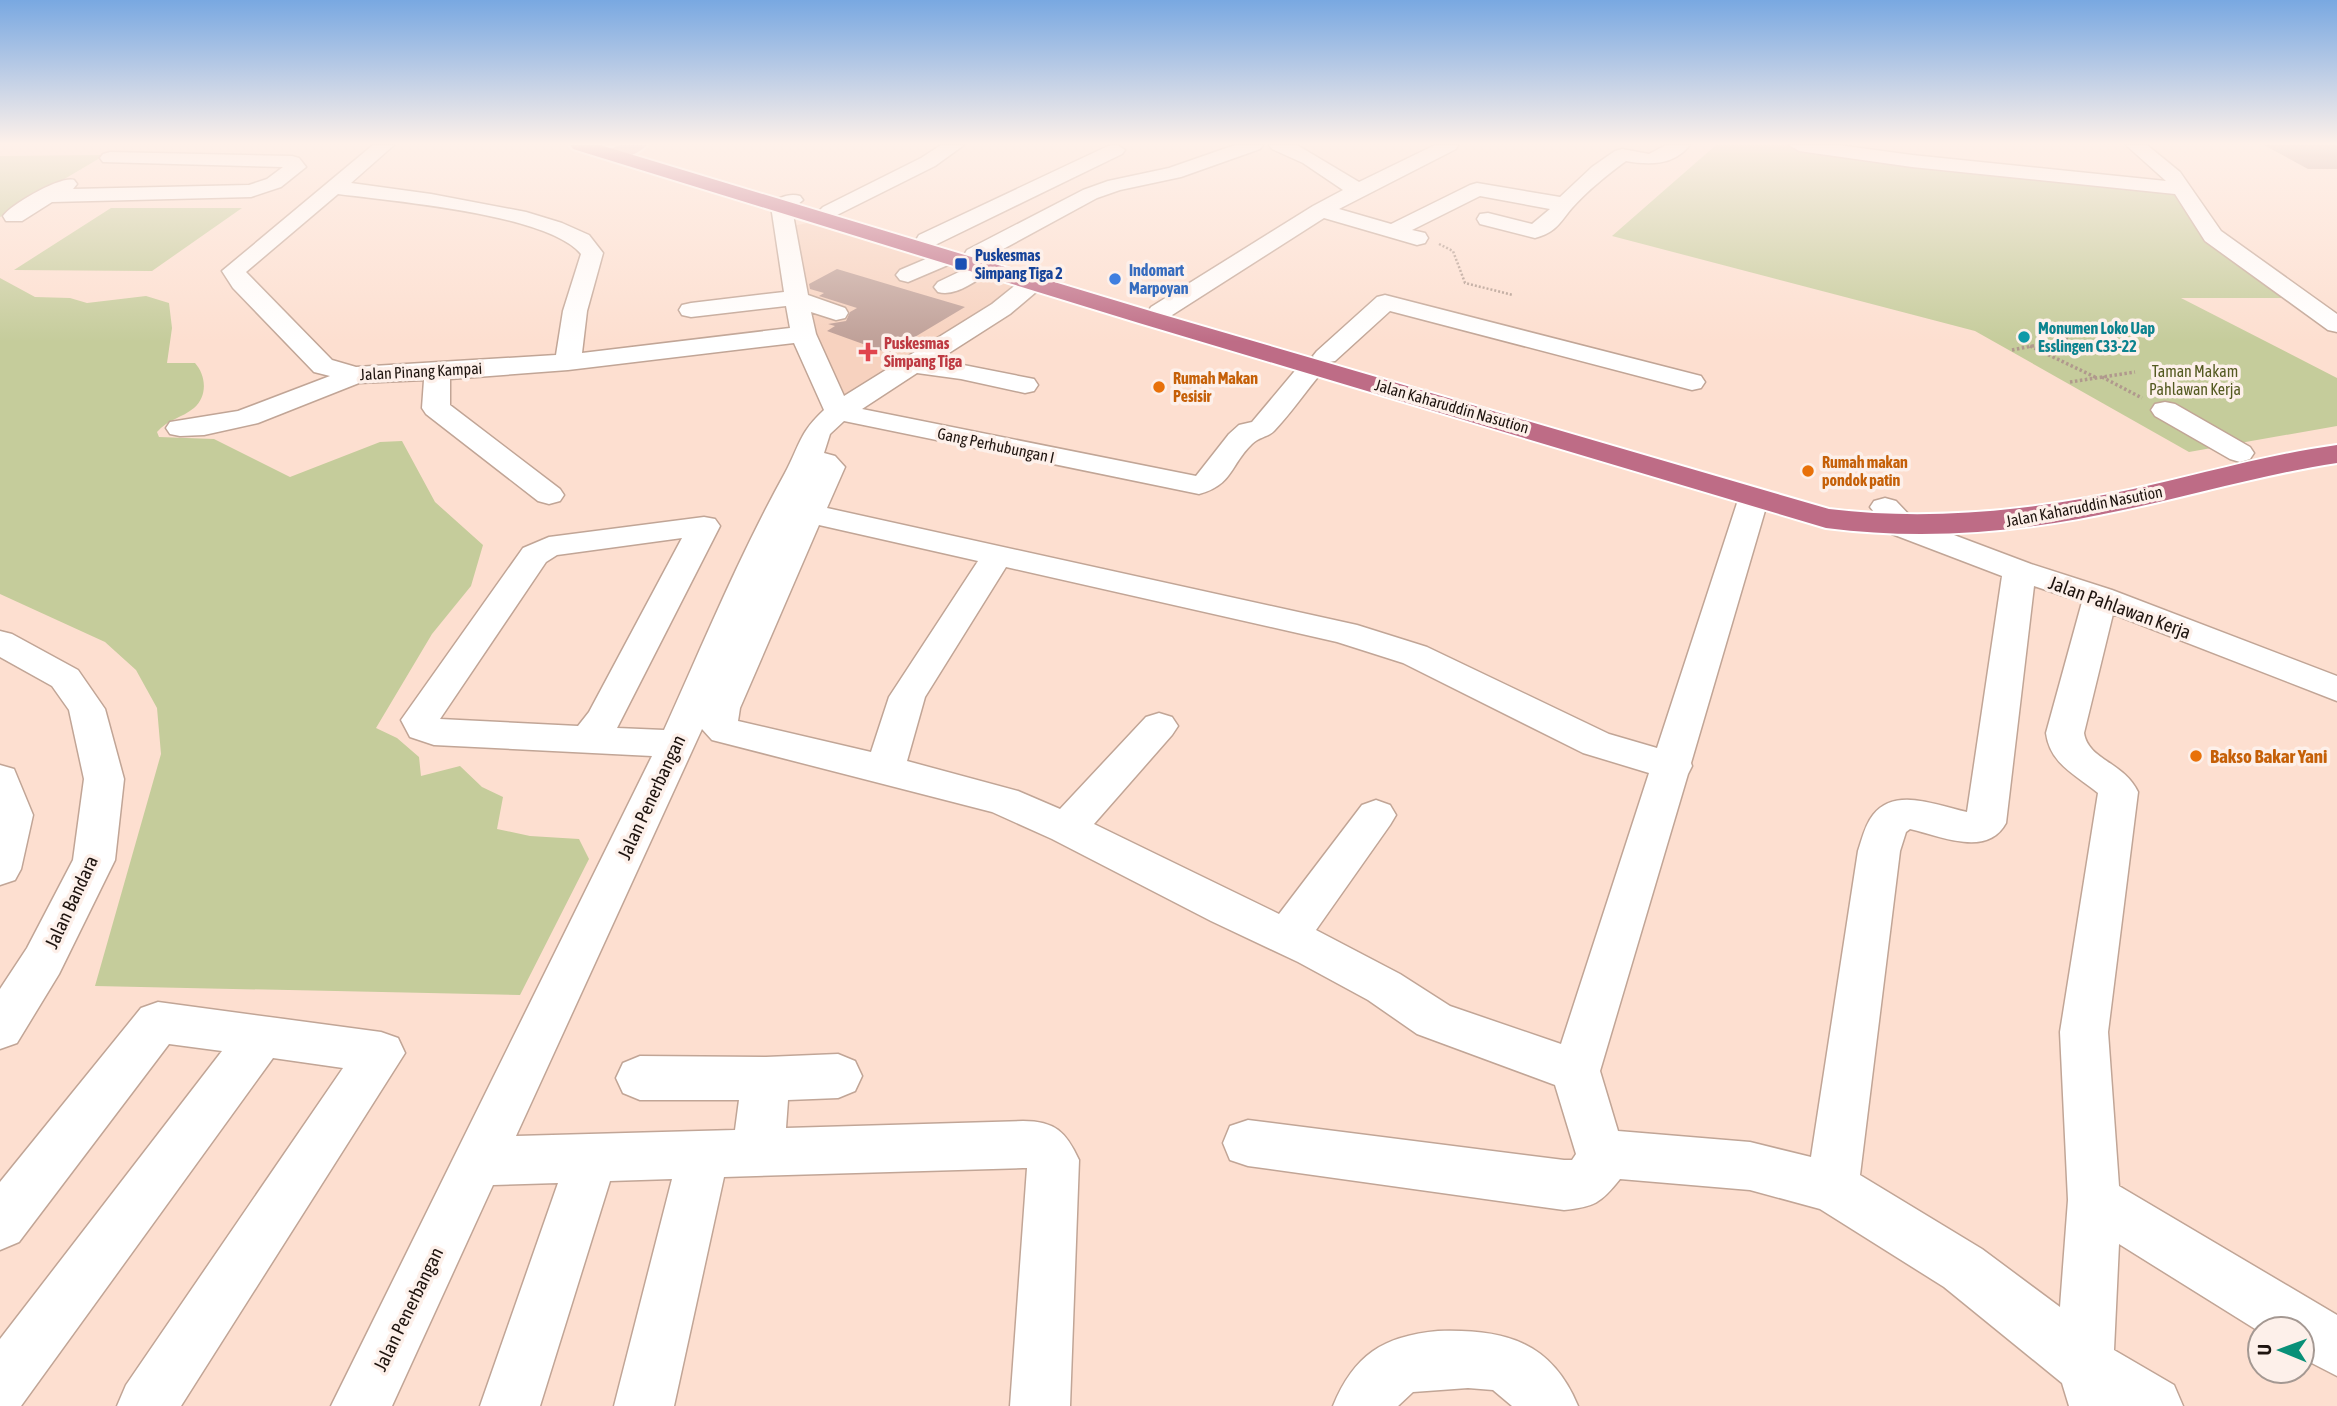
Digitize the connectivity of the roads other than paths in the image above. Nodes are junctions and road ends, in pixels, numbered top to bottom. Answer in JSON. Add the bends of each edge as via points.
{"nodes":[{"id":1,"x":23,"y":211,"type":"edge"},
{"id":2,"x":306,"y":211,"type":"edge"},
{"id":3,"x":491,"y":211,"type":"edge"},
{"id":4,"x":788,"y":211,"type":"edge"},
{"id":5,"x":812,"y":211,"type":"edge"},
{"id":6,"x":830,"y":211,"type":"edge"},
{"id":7,"x":1024,"y":211,"type":"edge"},
{"id":8,"x":1054,"y":211,"type":"edge"},
{"id":9,"x":1319,"y":211,"type":"edge"},
{"id":10,"x":1322,"y":211,"type":"edge"},
{"id":11,"x":1434,"y":211,"type":"edge"},
{"id":12,"x":1560,"y":211,"type":"edge"},
{"id":13,"x":2196,"y":211,"type":"edge"},
{"id":14,"x":14,"y":216,"type":"dead end"},
{"id":15,"x":1488,"y":219,"type":"dead end"},
{"id":16,"x":1393,"y":231,"type":"junction"},
{"id":17,"x":1428,"y":241,"type":"road end"},
{"id":18,"x":958,"y":255,"type":"junction"},
{"id":19,"x":908,"y":275,"type":"dead end"},
{"id":20,"x":1037,"y":279,"type":"junction"},
{"id":21,"x":946,"y":287,"type":"dead end"},
{"id":22,"x":795,"y":299,"type":"junction"},
{"id":23,"x":691,"y":310,"type":"dead end"},
{"id":24,"x":1160,"y":312,"type":"junction"},
{"id":25,"x":836,"y":313,"type":"dead end"},
{"id":26,"x":2337,"y":325,"type":"edge"},
{"id":27,"x":803,"y":334,"type":"junction"},
{"id":28,"x":1320,"y":361,"type":"junction"},
{"id":29,"x":568,"y":362,"type":"junction"},
{"id":30,"x":912,"y":365,"type":"junction"},
{"id":31,"x":437,"y":372,"type":"junction"},
{"id":32,"x":355,"y":375,"type":"junction"},
{"id":33,"x":1692,"y":383,"type":"dead end"},
{"id":34,"x":1025,"y":385,"type":"dead end"},
{"id":35,"x":2165,"y":410,"type":"road end"},
{"id":36,"x":838,"y":412,"type":"junction"},
{"id":37,"x":180,"y":428,"type":"dead end"},
{"id":38,"x":2337,"y":433,"type":"edge"},
{"id":39,"x":2241,"y":453,"type":"junction"},
{"id":40,"x":2337,"y":454,"type":"edge"},
{"id":41,"x":808,"y":457,"type":"junction"},
{"id":42,"x":549,"y":495,"type":"dead end"},
{"id":43,"x":1754,"y":497,"type":"junction"},
{"id":44,"x":811,"y":514,"type":"junction"},
{"id":45,"x":1894,"y":517,"type":"junction"},
{"id":46,"x":998,"y":554,"type":"junction"},
{"id":47,"x":2019,"y":571,"type":"junction"},
{"id":48,"x":2100,"y":597,"type":"junction"},
{"id":49,"x":0,"y":642,"type":"edge"},
{"id":50,"x":2337,"y":689,"type":"edge"},
{"id":51,"x":1158,"y":726,"type":"dead end"},
{"id":52,"x":588,"y":739,"type":"junction"},
{"id":53,"x":677,"y":744,"type":"junction"},
{"id":54,"x":1673,"y":766,"type":"junction"},
{"id":55,"x":885,"y":769,"type":"junction"},
{"id":56,"x":0,"y":779,"type":"edge"},
{"id":57,"x":1376,"y":815,"type":"dead end"},
{"id":58,"x":1066,"y":828,"type":"junction"},
{"id":59,"x":0,"y":869,"type":"edge"},
{"id":60,"x":1287,"y":936,"type":"junction"},
{"id":61,"x":0,"y":1029,"type":"edge"},
{"id":62,"x":262,"y":1036,"type":"junction"},
{"id":63,"x":1576,"y":1071,"type":"junction"},
{"id":64,"x":838,"y":1076,"type":"dead end"},
{"id":65,"x":640,"y":1078,"type":"dead end"},
{"id":66,"x":766,"y":1080,"type":"junction"},
{"id":67,"x":1248,"y":1143,"type":"dead end"},
{"id":68,"x":758,"y":1152,"type":"junction"},
{"id":69,"x":704,"y":1154,"type":"junction"},
{"id":70,"x":1608,"y":1154,"type":"junction"},
{"id":71,"x":592,"y":1157,"type":"junction"},
{"id":72,"x":479,"y":1161,"type":"junction"},
{"id":73,"x":1832,"y":1187,"type":"junction"},
{"id":74,"x":2094,"y":1200,"type":"junction"},
{"id":75,"x":0,"y":1224,"type":"edge"},
{"id":76,"x":2337,"y":1347,"type":"edge"},
{"id":77,"x":0,"y":1386,"type":"edge"},
{"id":78,"x":2092,"y":1386,"type":"edge"},
{"id":79,"x":147,"y":1406,"type":"edge"},
{"id":80,"x":361,"y":1406,"type":"edge"},
{"id":81,"x":510,"y":1406,"type":"edge"},
{"id":82,"x":644,"y":1406,"type":"edge"},
{"id":83,"x":1040,"y":1406,"type":"edge"},
{"id":84,"x":1363,"y":1406,"type":"edge"},
{"id":85,"x":1548,"y":1406,"type":"edge"},
{"id":86,"x":2153,"y":1406,"type":"edge"}],
"edges":[{"from":1,"to":14,"type":"street"},
{"from":2,"to":32,"type":"street","name":"Jalan Pinang Kampai","via":[[234,271],[323,366]]},
{"from":3,"to":29,"type":"street","via":[[570,232],[586,242],[592,253],[575,311]]},
{"from":4,"to":22,"type":"street"},
{"from":5,"to":18,"type":"highway","name":"Jalan Kaharuddin Nasution"},
{"from":6,"to":18,"type":"highway","name":"Jalan Kaharuddin Nasution"},
{"from":7,"to":18,"type":"street"},
{"from":8,"to":18,"type":"street"},
{"from":9,"to":24,"type":"street"},
{"from":10,"to":16,"type":"street"},
{"from":11,"to":16,"type":"street"},
{"from":12,"to":15,"type":"street","via":[[1535,231]]},
{"from":13,"to":26,"type":"street","via":[[2213,236]]},
{"from":16,"to":17,"type":"street"},
{"from":18,"to":19,"type":"street"},
{"from":18,"to":20,"type":"highway","name":"Jalan Kaharuddin Nasution"},
{"from":18,"to":21,"type":"street"},
{"from":20,"to":24,"type":"highway","name":"Jalan Kaharuddin Nasution"},
{"from":20,"to":28,"type":"highway","name":"Jalan Kaharuddin Nasution"},
{"from":20,"to":30,"type":"street","name":"Jalan Penerbangan","via":[[1001,309]]},
{"from":22,"to":23,"type":"street"},
{"from":22,"to":25,"type":"street"},
{"from":22,"to":27,"type":"street"},
{"from":24,"to":28,"type":"highway","name":"Jalan Kaharuddin Nasution"},
{"from":27,"to":29,"type":"street","name":"Jalan Pinang Kampai"},
{"from":27,"to":36,"type":"street"},
{"from":28,"to":33,"type":"street","via":[[1385,302]]},
{"from":28,"to":36,"type":"street","name":"Gang Perhubungan I","via":[[1262,428],[1239,440],[1206,484],[1154,478]]},
{"from":28,"to":43,"type":"highway","name":"Jalan Kaharuddin Nasution"},
{"from":28,"to":45,"type":"highway","name":"Jalan Kaharuddin Nasution"},
{"from":29,"to":31,"type":"street","name":"Jalan Pinang Kampai"},
{"from":30,"to":34,"type":"street"},
{"from":30,"to":36,"type":"street","name":"Jalan Penerbangan"},
{"from":31,"to":32,"type":"street","name":"Jalan Pinang Kampai"},
{"from":31,"to":42,"type":"street","via":[[436,408]]},
{"from":32,"to":37,"type":"street","via":[[242,420]]},
{"from":35,"to":39,"type":"street"},
{"from":36,"to":41,"type":"street","name":"Jalan Penerbangan","via":[[817,431]]},
{"from":38,"to":39,"type":"highway","name":"Jalan Kaharuddin Nasution"},
{"from":39,"to":45,"type":"highway","name":"Jalan Kaharuddin Nasution","via":[[2003,497],[1912,508]]},
{"from":40,"to":45,"type":"highway","name":"Jalan Kaharuddin Nasution","via":[[2016,521]]},
{"from":41,"to":44,"type":"street","via":[[830,467]]},
{"from":41,"to":53,"type":"street","name":"Jalan Penerbangan","via":[[774,520]]},
{"from":43,"to":45,"type":"highway","name":"Jalan Kaharuddin Nasution","via":[[1860,524]]},
{"from":43,"to":54,"type":"street"},
{"from":44,"to":46,"type":"street"},
{"from":44,"to":55,"type":"street","via":[[722,708],[719,726]]},
{"from":45,"to":47,"type":"street","name":"Jalan Pahlawan Kerja"},
{"from":46,"to":54,"type":"street","via":[[1357,636],[1415,655],[1596,744]]},
{"from":46,"to":55,"type":"street","via":[[907,697]]},
{"from":47,"to":48,"type":"street","name":"Jalan Pahlawan Kerja"},
{"from":47,"to":73,"type":"street","via":[[1986,823],[1976,829],[1903,813],[1888,824],[1879,851]]},
{"from":48,"to":50,"type":"street","name":"Jalan Pahlawan Kerja"},
{"from":48,"to":74,"type":"street","via":[[2065,733],[2070,751],[2118,792],[2084,1032]]},
{"from":49,"to":61,"type":"street","name":"Jalan Bandara","via":[[65,678],[87,709],[104,779],[94,860],[43,961]]},
{"from":51,"to":58,"type":"street"},
{"from":52,"to":52,"type":"street","via":[[604,719],[704,526],[549,547],[534,555],[420,720],[423,728],[434,732]]},
{"from":52,"to":53,"type":"street"},
{"from":53,"to":72,"type":"street","name":"Jalan Penerbangan"},
{"from":54,"to":63,"type":"street"},
{"from":55,"to":58,"type":"street","via":[[1004,801]]},
{"from":56,"to":59,"type":"street","via":[[13,815]]},
{"from":57,"to":60,"type":"street"},
{"from":58,"to":60,"type":"street"},
{"from":60,"to":63,"type":"street","via":[[1384,987],[1434,1020]]},
{"from":62,"to":75,"type":"street","via":[[158,1022]]},
{"from":62,"to":77,"type":"street"},
{"from":62,"to":79,"type":"street","via":[[381,1053]]},
{"from":63,"to":70,"type":"street","via":[[1595,1140]]},
{"from":64,"to":66,"type":"street"},
{"from":65,"to":66,"type":"street"},
{"from":66,"to":68,"type":"street"},
{"from":67,"to":70,"type":"street","via":[[1564,1185],[1585,1182]]},
{"from":68,"to":69,"type":"street"},
{"from":68,"to":83,"type":"street","via":[[1010,1145],[1050,1152]]},
{"from":69,"to":71,"type":"street"},
{"from":69,"to":82,"type":"street"},
{"from":70,"to":73,"type":"street","via":[[1750,1166]]},
{"from":71,"to":72,"type":"street"},
{"from":71,"to":81,"type":"street"},
{"from":72,"to":80,"type":"street","name":"Jalan Penerbangan"},
{"from":73,"to":78,"type":"street","via":[[1963,1268]]},
{"from":74,"to":76,"type":"street"},
{"from":74,"to":78,"type":"street"},
{"from":78,"to":86,"type":"street"},
{"from":84,"to":85,"type":"street","via":[[1384,1378],[1405,1364],[1481,1358],[1501,1363],[1526,1378]]}]}
